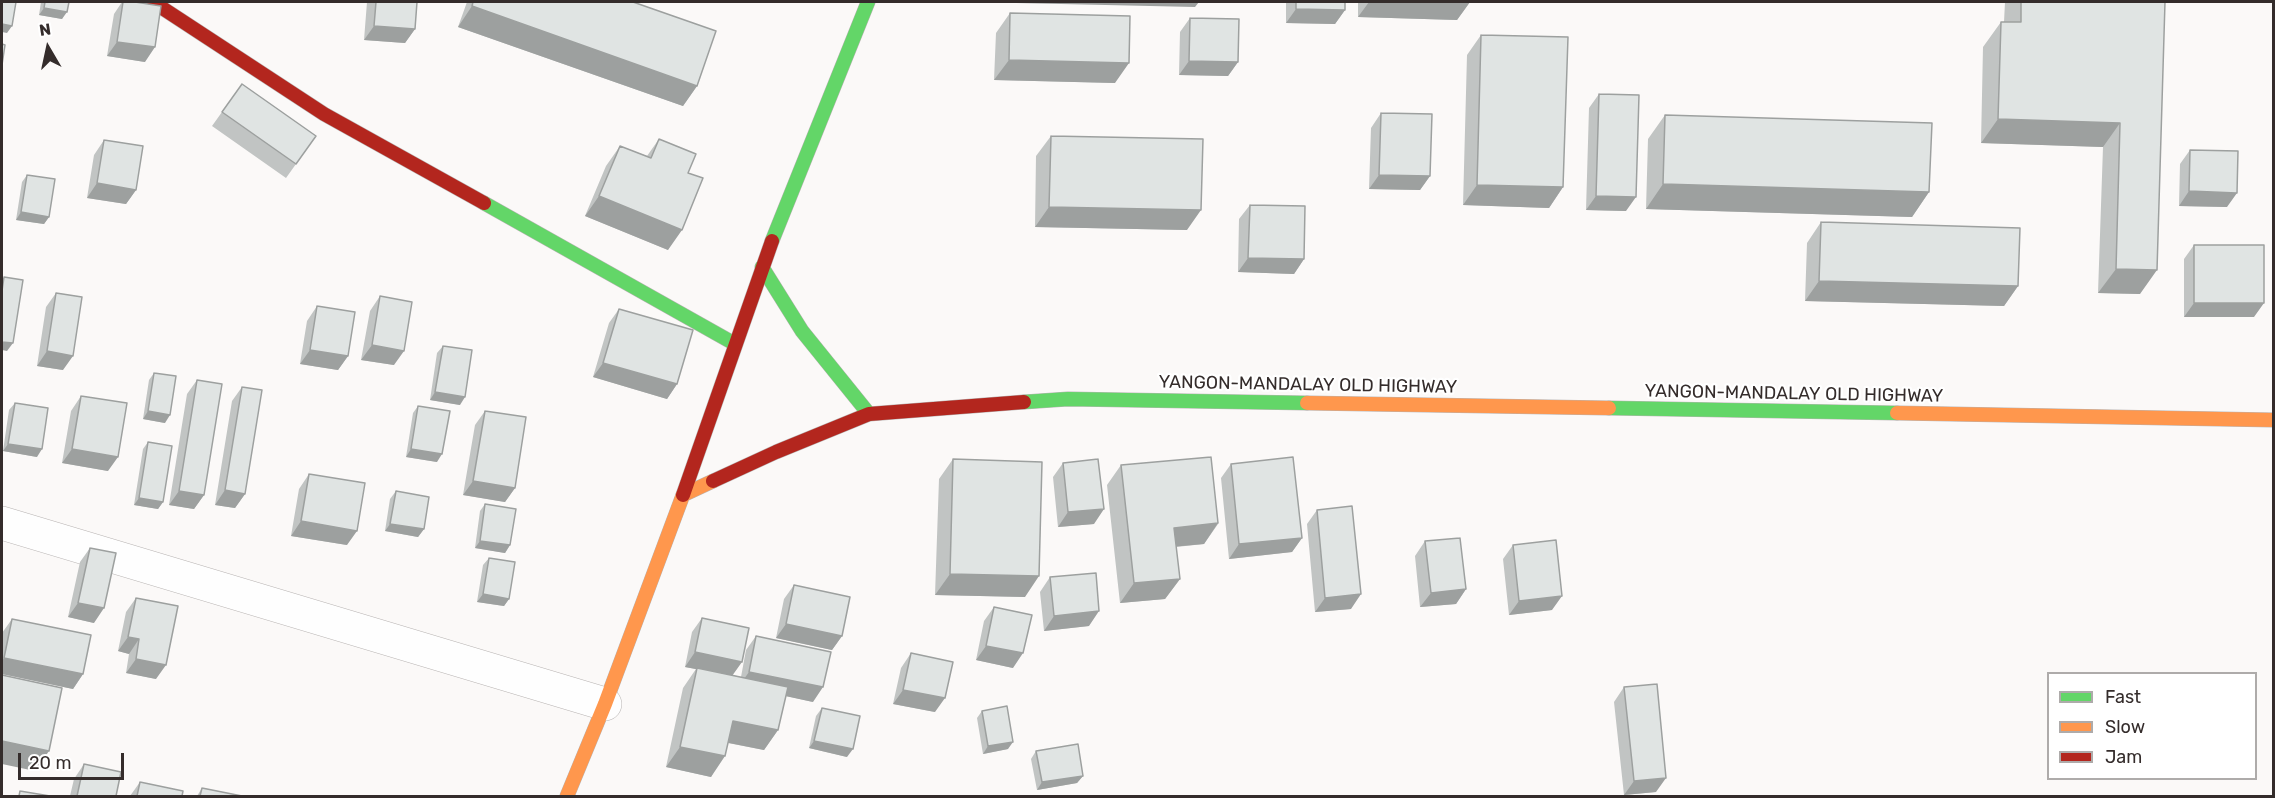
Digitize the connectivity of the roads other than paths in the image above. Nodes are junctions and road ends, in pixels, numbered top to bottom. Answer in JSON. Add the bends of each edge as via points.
{"nodes":[{"id":1,"x":153,"y":2,"type":"edge"},
{"id":2,"x":868,"y":2,"type":"edge"},
{"id":3,"x":762,"y":267,"type":"junction"},
{"id":4,"x":735,"y":344,"type":"junction"},
{"id":5,"x":869,"y":414,"type":"junction"},
{"id":6,"x":2274,"y":420,"type":"edge"},
{"id":7,"x":683,"y":495,"type":"junction"},
{"id":8,"x":2,"y":523,"type":"edge"},
{"id":9,"x":605,"y":704,"type":"junction"},
{"id":10,"x":567,"y":796,"type":"edge"}],
"edges":[{"from":1,"to":4,"type":"main road","via":[[324,114]]},
{"from":2,"to":3,"type":"main road"},
{"from":3,"to":4,"type":"main road"},
{"from":3,"to":5,"type":"main road","via":[[802,331]]},
{"from":4,"to":7,"type":"main road"},
{"from":5,"to":6,"type":"main road","name":"YANGON-MANDALAY OLD HIGHWAY","via":[[1068,399]]},
{"from":5,"to":7,"type":"main road","name":"YANGON-MANDALAY OLD HIGHWAY"},
{"from":7,"to":9,"type":"main road"},
{"from":8,"to":9,"type":"street"},
{"from":9,"to":10,"type":"main road"}]}
